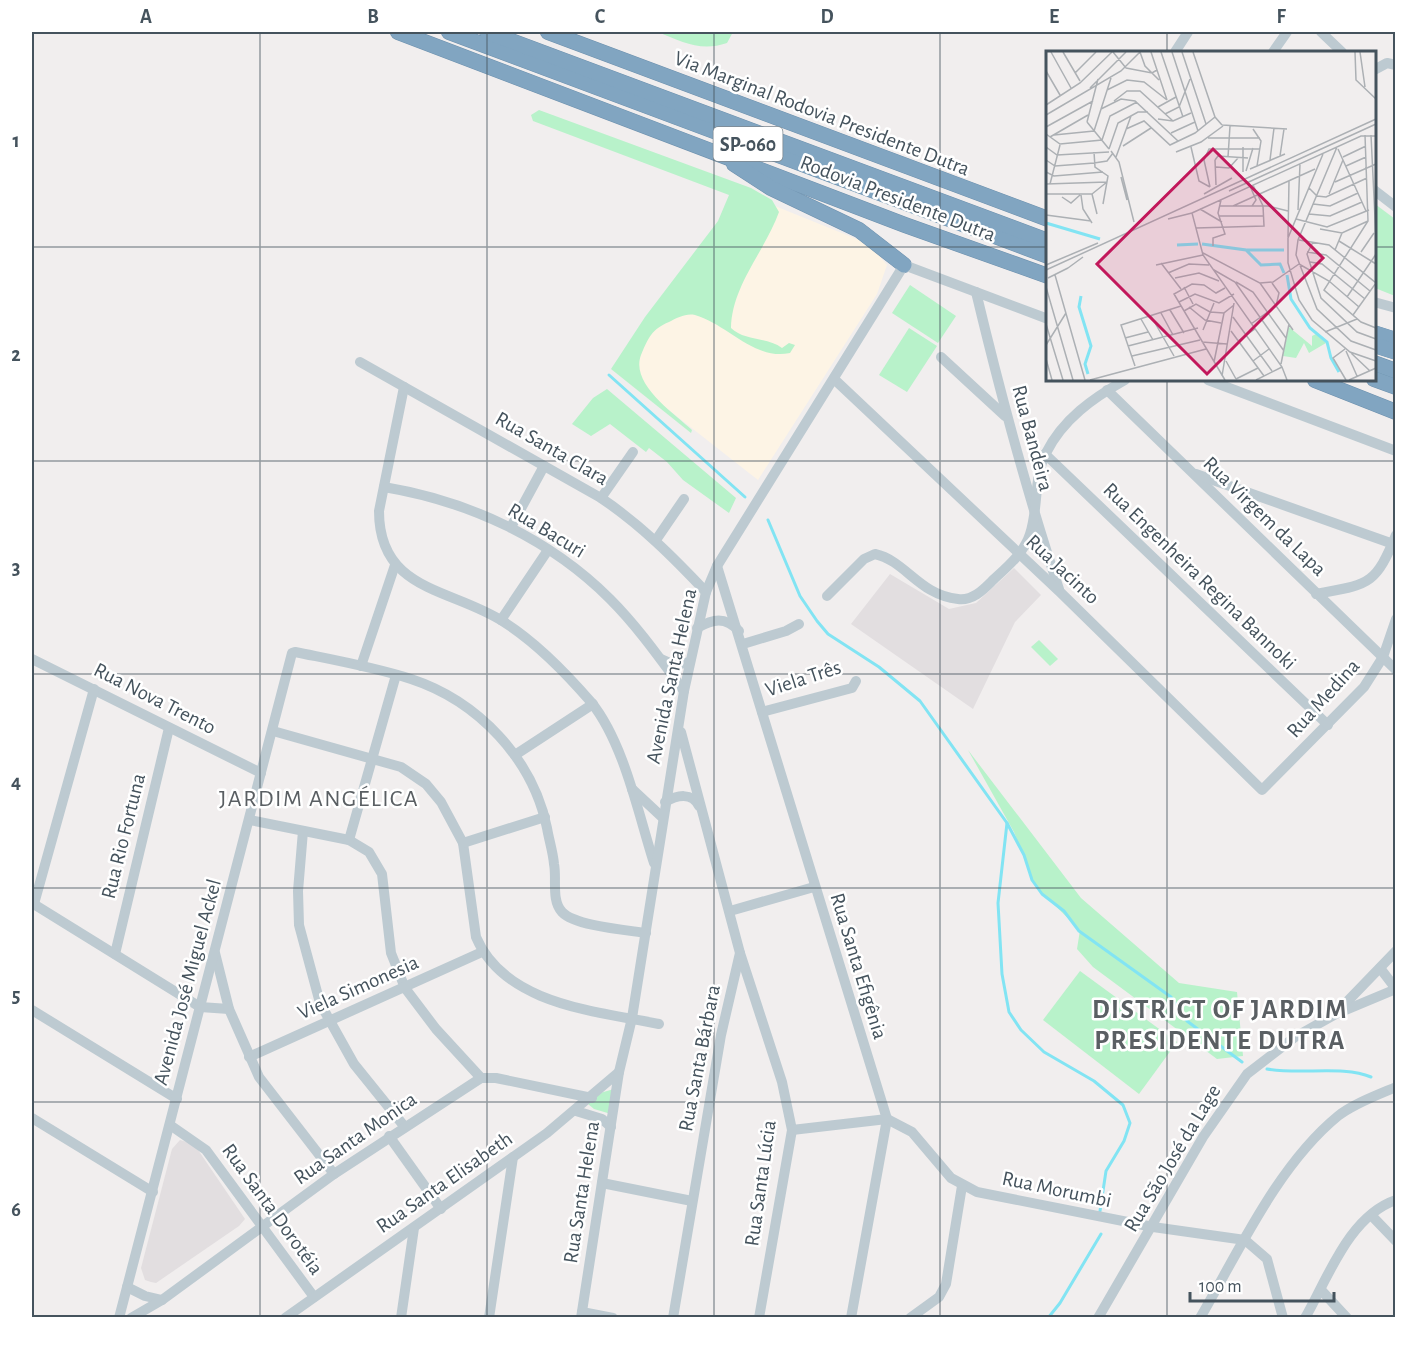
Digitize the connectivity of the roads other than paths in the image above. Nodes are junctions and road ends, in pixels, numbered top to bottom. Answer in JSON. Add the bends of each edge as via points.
{"nodes":[{"id":1,"x":398,"y":32,"type":"edge"},
{"id":2,"x":449,"y":32,"type":"edge"},
{"id":3,"x":487,"y":32,"type":"edge"},
{"id":4,"x":548,"y":32,"type":"edge"},
{"id":5,"x":564,"y":32,"type":"edge"},
{"id":6,"x":1188,"y":32,"type":"edge"},
{"id":7,"x":1321,"y":32,"type":"edge"},
{"id":8,"x":1281,"y":33,"type":"edge"},
{"id":9,"x":589,"y":47,"type":"junction"},
{"id":10,"x":1176,"y":51,"type":"edge"},
{"id":11,"x":1273,"y":51,"type":"edge"},
{"id":12,"x":1341,"y":51,"type":"edge"},
{"id":13,"x":1395,"y":65,"type":"edge"},
{"id":14,"x":1376,"y":69,"type":"edge"},
{"id":15,"x":717,"y":152,"type":"junction"},
{"id":16,"x":1376,"y":191,"type":"edge"},
{"id":17,"x":976,"y":194,"type":"junction"},
{"id":18,"x":1395,"y":207,"type":"edge"},
{"id":19,"x":1046,"y":209,"type":"edge"},
{"id":20,"x":1046,"y":219,"type":"edge"},
{"id":21,"x":1046,"y":241,"type":"edge"},
{"id":22,"x":1046,"y":256,"type":"edge"},
{"id":23,"x":904,"y":265,"type":"junction"},
{"id":24,"x":1046,"y":276,"type":"edge"},
{"id":25,"x":976,"y":292,"type":"junction"},
{"id":26,"x":1376,"y":303,"type":"edge"},
{"id":27,"x":1395,"y":308,"type":"edge"},
{"id":28,"x":1046,"y":319,"type":"edge"},
{"id":29,"x":1376,"y":334,"type":"edge"},
{"id":30,"x":1395,"y":340,"type":"edge"},
{"id":31,"x":1376,"y":346,"type":"edge"},
{"id":32,"x":1395,"y":352,"type":"edge"},
{"id":33,"x":941,"y":357,"type":"dead end"},
{"id":34,"x":360,"y":362,"type":"dead end"},
{"id":35,"x":1376,"y":364,"type":"edge"},
{"id":36,"x":1395,"y":371,"type":"edge"},
{"id":37,"x":834,"y":379,"type":"junction"},
{"id":38,"x":1376,"y":380,"type":"edge"},
{"id":39,"x":1123,"y":381,"type":"edge"},
{"id":40,"x":1211,"y":381,"type":"edge"},
{"id":41,"x":1318,"y":381,"type":"edge"},
{"id":42,"x":404,"y":387,"type":"junction"},
{"id":43,"x":1395,"y":387,"type":"edge"},
{"id":44,"x":1107,"y":390,"type":"junction"},
{"id":45,"x":1395,"y":412,"type":"edge"},
{"id":46,"x":1005,"y":416,"type":"junction"},
{"id":47,"x":1395,"y":451,"type":"edge"},
{"id":48,"x":633,"y":452,"type":"dead end"},
{"id":49,"x":1045,"y":454,"type":"junction"},
{"id":50,"x":544,"y":466,"type":"junction"},
{"id":51,"x":1193,"y":473,"type":"junction"},
{"id":52,"x":384,"y":487,"type":"junction"},
{"id":53,"x":601,"y":498,"type":"junction"},
{"id":54,"x":684,"y":499,"type":"dead end"},
{"id":55,"x":1033,"y":513,"type":"junction"},
{"id":56,"x":511,"y":527,"type":"junction"},
{"id":57,"x":656,"y":540,"type":"junction"},
{"id":58,"x":1394,"y":541,"type":"edge"},
{"id":59,"x":548,"y":550,"type":"junction"},
{"id":60,"x":1019,"y":554,"type":"junction"},
{"id":61,"x":395,"y":565,"type":"junction"},
{"id":62,"x":717,"y":566,"type":"junction"},
{"id":63,"x":706,"y":592,"type":"junction"},
{"id":64,"x":1060,"y":592,"type":"junction"},
{"id":65,"x":1316,"y":594,"type":"junction"},
{"id":66,"x":827,"y":596,"type":"dead end"},
{"id":67,"x":1395,"y":619,"type":"edge"},
{"id":68,"x":501,"y":620,"type":"junction"},
{"id":69,"x":799,"y":624,"type":"dead end"},
{"id":70,"x":697,"y":628,"type":"junction"},
{"id":71,"x":739,"y":631,"type":"junction"},
{"id":72,"x":743,"y":644,"type":"junction"},
{"id":73,"x":658,"y":657,"type":"junction"},
{"id":74,"x":1383,"y":657,"type":"junction"},
{"id":75,"x":32,"y":659,"type":"edge"},
{"id":76,"x":690,"y":662,"type":"junction"},
{"id":77,"x":361,"y":666,"type":"junction"},
{"id":78,"x":1395,"y":670,"type":"edge"},
{"id":79,"x":396,"y":675,"type":"junction"},
{"id":80,"x":855,"y":681,"type":"dead end"},
{"id":81,"x":94,"y":689,"type":"junction"},
{"id":82,"x":684,"y":692,"type":"junction"},
{"id":83,"x":593,"y":705,"type":"junction"},
{"id":84,"x":762,"y":712,"type":"junction"},
{"id":85,"x":1328,"y":725,"type":"junction"},
{"id":86,"x":169,"y":728,"type":"junction"},
{"id":87,"x":680,"y":728,"type":"junction"},
{"id":88,"x":273,"y":732,"type":"junction"},
{"id":89,"x":515,"y":755,"type":"junction"},
{"id":90,"x":373,"y":758,"type":"junction"},
{"id":91,"x":261,"y":773,"type":"junction"},
{"id":92,"x":630,"y":787,"type":"junction"},
{"id":93,"x":1262,"y":790,"type":"joint"},
{"id":94,"x":665,"y":802,"type":"junction"},
{"id":95,"x":701,"y":809,"type":"junction"},
{"id":96,"x":545,"y":817,"type":"junction"},
{"id":97,"x":662,"y":817,"type":"junction"},
{"id":98,"x":250,"y":820,"type":"junction"},
{"id":99,"x":303,"y":831,"type":"junction"},
{"id":100,"x":349,"y":840,"type":"junction"},
{"id":101,"x":463,"y":843,"type":"junction"},
{"id":102,"x":655,"y":868,"type":"junction"},
{"id":103,"x":814,"y":886,"type":"junction"},
{"id":104,"x":33,"y":904,"type":"edge"},
{"id":105,"x":730,"y":911,"type":"junction"},
{"id":106,"x":646,"y":933,"type":"junction"},
{"id":107,"x":1395,"y":951,"type":"edge"},
{"id":108,"x":215,"y":952,"type":"junction"},
{"id":109,"x":482,"y":952,"type":"junction"},
{"id":110,"x":740,"y":953,"type":"junction"},
{"id":111,"x":115,"y":954,"type":"junction"},
{"id":112,"x":1380,"y":968,"type":"junction"},
{"id":113,"x":405,"y":988,"type":"junction"},
{"id":114,"x":1395,"y":989,"type":"edge"},
{"id":115,"x":200,"y":1007,"type":"junction"},
{"id":116,"x":229,"y":1009,"type":"junction"},
{"id":117,"x":32,"y":1010,"type":"edge"},
{"id":118,"x":1336,"y":1014,"type":"junction"},
{"id":119,"x":632,"y":1018,"type":"junction"},
{"id":120,"x":329,"y":1023,"type":"junction"},
{"id":121,"x":659,"y":1024,"type":"dead end"},
{"id":122,"x":249,"y":1057,"type":"junction"},
{"id":123,"x":620,"y":1072,"type":"junction"},
{"id":124,"x":481,"y":1078,"type":"junction"},
{"id":125,"x":1394,"y":1092,"type":"edge"},
{"id":126,"x":592,"y":1098,"type":"junction"},
{"id":127,"x":177,"y":1100,"type":"junction"},
{"id":128,"x":576,"y":1111,"type":"junction"},
{"id":129,"x":32,"y":1118,"type":"edge"},
{"id":130,"x":887,"y":1119,"type":"junction"},
{"id":131,"x":170,"y":1125,"type":"junction"},
{"id":132,"x":404,"y":1126,"type":"junction"},
{"id":133,"x":611,"y":1127,"type":"junction"},
{"id":134,"x":792,"y":1130,"type":"junction"},
{"id":135,"x":389,"y":1136,"type":"junction"},
{"id":136,"x":513,"y":1157,"type":"junction"},
{"id":137,"x":334,"y":1174,"type":"junction"},
{"id":138,"x":602,"y":1183,"type":"junction"},
{"id":139,"x":962,"y":1186,"type":"junction"},
{"id":140,"x":153,"y":1192,"type":"junction"},
{"id":141,"x":1395,"y":1200,"type":"edge"},
{"id":142,"x":692,"y":1201,"type":"junction"},
{"id":143,"x":441,"y":1209,"type":"junction"},
{"id":144,"x":1371,"y":1215,"type":"junction"},
{"id":145,"x":263,"y":1227,"type":"junction"},
{"id":146,"x":1152,"y":1227,"type":"junction"},
{"id":147,"x":414,"y":1228,"type":"junction"},
{"id":148,"x":1245,"y":1240,"type":"junction"},
{"id":149,"x":1395,"y":1241,"type":"edge"},
{"id":150,"x":127,"y":1287,"type":"junction"},
{"id":151,"x":1321,"y":1290,"type":"junction"},
{"id":152,"x":314,"y":1297,"type":"junction"},
{"id":153,"x":162,"y":1300,"type":"junction"},
{"id":154,"x":582,"y":1315,"type":"edge"},
{"id":155,"x":119,"y":1317,"type":"edge"},
{"id":156,"x":131,"y":1317,"type":"edge"},
{"id":157,"x":285,"y":1317,"type":"edge"},
{"id":158,"x":401,"y":1317,"type":"edge"},
{"id":159,"x":489,"y":1317,"type":"edge"},
{"id":160,"x":614,"y":1317,"type":"edge"},
{"id":161,"x":673,"y":1317,"type":"edge"},
{"id":162,"x":759,"y":1317,"type":"edge"},
{"id":163,"x":850,"y":1317,"type":"edge"},
{"id":164,"x":910,"y":1317,"type":"edge"},
{"id":165,"x":1098,"y":1317,"type":"edge"},
{"id":166,"x":1200,"y":1317,"type":"edge"},
{"id":167,"x":1283,"y":1317,"type":"edge"},
{"id":168,"x":1305,"y":1317,"type":"edge"},
{"id":169,"x":1347,"y":1317,"type":"edge"}],
"edges":[{"from":1,"to":15,"type":"highway","name":"Rodovia Presidente Dutra","number":"SP-060"},
{"from":2,"to":22,"type":"highway","name":"Rodovia Presidente Dutra","number":"SP-060"},
{"from":3,"to":21,"type":"highway","name":"Rodovia Presidente Dutra","number":"SP-060"},
{"from":4,"to":9,"type":"highway","name":"Via Marginal Rodovia Presidente Dutra","number":"SP-060"},
{"from":5,"to":9,"type":"highway"},
{"from":6,"to":10,"type":"street"},
{"from":7,"to":12,"type":"street"},
{"from":8,"to":11,"type":"street"},
{"from":9,"to":17,"type":"highway","name":"Via Marginal Rodovia Presidente Dutra","number":"SP-060"},
{"from":13,"to":14,"type":"street","via":[[1387,63]]},
{"from":15,"to":23,"type":"highway","via":[[771,188],[859,230]]},
{"from":15,"to":24,"type":"highway","name":"Rodovia Presidente Dutra","number":"SP-060"},
{"from":16,"to":18,"type":"street"},
{"from":17,"to":19,"type":"highway","via":[[1008,195]]},
{"from":17,"to":20,"type":"highway","name":"Via Marginal Rodovia Presidente Dutra"},
{"from":23,"to":25,"type":"street"},
{"from":23,"to":37,"type":"street","name":"Avenida Santa Helena"},
{"from":25,"to":28,"type":"street"},
{"from":25,"to":46,"type":"street","name":"Rua Bandeira"},
{"from":26,"to":27,"type":"street"},
{"from":29,"to":30,"type":"highway"},
{"from":31,"to":32,"type":"highway"},
{"from":33,"to":46,"type":"street"},
{"from":34,"to":42,"type":"street","name":"Rua Santa Clara"},
{"from":35,"to":36,"type":"highway"},
{"from":37,"to":60,"type":"street","name":"Rua Jacinto"},
{"from":37,"to":62,"type":"street","name":"Avenida Santa Helena"},
{"from":38,"to":43,"type":"highway"},
{"from":39,"to":44,"type":"street"},
{"from":40,"to":47,"type":"street"},
{"from":41,"to":45,"type":"highway"},
{"from":42,"to":50,"type":"street","name":"Rua Santa Clara"},
{"from":42,"to":52,"type":"street"},
{"from":44,"to":49,"type":"street","via":[[1063,426]]},
{"from":44,"to":51,"type":"street","name":"Rua Virgem da Lapa"},
{"from":46,"to":55,"type":"street","name":"Rua Bandeira"},
{"from":48,"to":53,"type":"street"},
{"from":49,"to":55,"type":"street","via":[[1036,482]]},
{"from":49,"to":85,"type":"street","name":"Rua Engenheira Regina Bannoki"},
{"from":50,"to":53,"type":"street","name":"Rua Santa Clara"},
{"from":50,"to":56,"type":"street"},
{"from":51,"to":58,"type":"street"},
{"from":51,"to":65,"type":"street","name":"Rua Virgem da Lapa"},
{"from":52,"to":56,"type":"street","name":"Rua Bacuri","via":[[454,504]]},
{"from":52,"to":61,"type":"street","via":[[379,523]]},
{"from":53,"to":57,"type":"street","name":"Rua Santa Clara"},
{"from":54,"to":57,"type":"street"},
{"from":55,"to":60,"type":"street","via":[[1030,533]]},
{"from":55,"to":64,"type":"street","name":"Rua Bandeira"},
{"from":56,"to":59,"type":"street","name":"Rua Bacuri"},
{"from":57,"to":63,"type":"street","name":"Rua Santa Clara"},
{"from":58,"to":65,"type":"street","via":[[1383,566],[1365,583]]},
{"from":59,"to":68,"type":"street"},
{"from":59,"to":73,"type":"street","name":"Rua Bacuri","via":[[609,599]]},
{"from":60,"to":64,"type":"street","name":"Rua Jacinto"},
{"from":60,"to":66,"type":"street","via":[[987,586],[962,600],[930,591],[888,559],[875,554]]},
{"from":61,"to":68,"type":"street","via":[[419,584]]},
{"from":61,"to":77,"type":"street"},
{"from":62,"to":63,"type":"street","name":"Avenida Santa Helena"},
{"from":62,"to":71,"type":"street","name":"Rua Santa Efigênia"},
{"from":63,"to":70,"type":"street","name":"Avenida Santa Helena"},
{"from":64,"to":93,"type":"street","name":"Rua Jacinto"},
{"from":65,"to":74,"type":"street","name":"Rua Virgem da Lapa"},
{"from":67,"to":74,"type":"street","name":"Rua Medina"},
{"from":68,"to":83,"type":"street","via":[[545,654]]},
{"from":69,"to":72,"type":"street"},
{"from":70,"to":71,"type":"street","via":[[721,620]]},
{"from":70,"to":76,"type":"street","name":"Avenida Santa Helena"},
{"from":71,"to":72,"type":"street","name":"Rua Santa Efigênia"},
{"from":72,"to":84,"type":"street","name":"Rua Santa Efigênia"},
{"from":73,"to":76,"type":"street","via":[[675,665]]},
{"from":73,"to":82,"type":"street","name":"Rua Bacuri"},
{"from":74,"to":78,"type":"street","name":"Rua Virgem da Lapa"},
{"from":74,"to":85,"type":"street","name":"Rua Medina","via":[[1364,687]]},
{"from":75,"to":81,"type":"street","name":"Rua Nova Trento"},
{"from":76,"to":82,"type":"street","name":"Avenida Santa Helena"},
{"from":77,"to":79,"type":"street"},
{"from":77,"to":88,"type":"street","name":"Avenida José Miguel Ackel","via":[[296,652],[290,655]]},
{"from":79,"to":89,"type":"street","via":[[434,688],[466,707],[488,724]]},
{"from":79,"to":90,"type":"street"},
{"from":80,"to":84,"type":"street","name":"Viela Três","via":[[852,688]]},
{"from":81,"to":86,"type":"street","name":"Rua Nova Trento"},
{"from":81,"to":104,"type":"street"},
{"from":82,"to":87,"type":"street","name":"Avenida Santa Helena"},
{"from":83,"to":89,"type":"street"},
{"from":83,"to":92,"type":"street","via":[[606,726]]},
{"from":84,"to":103,"type":"street","name":"Rua Santa Efigênia"},
{"from":85,"to":93,"type":"street","name":"Rua Medina"},
{"from":86,"to":91,"type":"street","name":"Rua Nova Trento"},
{"from":86,"to":111,"type":"street","name":"Rua Rio Fortuna"},
{"from":87,"to":94,"type":"street","name":"Avenida Santa Helena"},
{"from":87,"to":95,"type":"street","name":"Rua Santa Bárbara"},
{"from":88,"to":90,"type":"street"},
{"from":88,"to":91,"type":"street","name":"Avenida José Miguel Ackel"},
{"from":89,"to":96,"type":"street"},
{"from":90,"to":100,"type":"street"},
{"from":90,"to":101,"type":"street","via":[[407,770],[426,784],[441,802]]},
{"from":91,"to":98,"type":"street","name":"Avenida José Miguel Ackel"},
{"from":92,"to":97,"type":"street"},
{"from":92,"to":102,"type":"street"},
{"from":94,"to":95,"type":"street","via":[[690,797]]},
{"from":94,"to":97,"type":"street","name":"Avenida Santa Helena"},
{"from":95,"to":105,"type":"street","name":"Rua Santa Bárbara"},
{"from":96,"to":101,"type":"street"},
{"from":96,"to":106,"type":"street","via":[[555,864],[556,896],[565,915],[578,921]]},
{"from":97,"to":102,"type":"street","name":"Avenida Santa Helena"},
{"from":98,"to":99,"type":"street"},
{"from":98,"to":108,"type":"street","name":"Avenida José Miguel Ackel"},
{"from":99,"to":100,"type":"street"},
{"from":99,"to":120,"type":"street","via":[[298,891],[300,925]]},
{"from":100,"to":113,"type":"street","via":[[369,852],[382,874],[391,953]]},
{"from":101,"to":109,"type":"street","via":[[476,938]]},
{"from":102,"to":106,"type":"street","name":"Avenida Santa Helena"},
{"from":103,"to":105,"type":"street"},
{"from":103,"to":130,"type":"street","name":"Rua Santa Efigênia"},
{"from":104,"to":111,"type":"street"},
{"from":105,"to":110,"type":"street","name":"Rua Santa Bárbara"},
{"from":106,"to":119,"type":"street","name":"Avenida Santa Helena"},
{"from":107,"to":112,"type":"street"},
{"from":108,"to":115,"type":"street","name":"Avenida José Miguel Ackel"},
{"from":108,"to":116,"type":"street"},
{"from":109,"to":113,"type":"street","name":"Viela Simonesia"},
{"from":109,"to":119,"type":"street","via":[[515,984],[539,996]]},
{"from":110,"to":134,"type":"street","name":"Rua Santa Lúcia","via":[[782,1082]]},
{"from":110,"to":142,"type":"street","name":"Rua Santa Bárbara","via":[[721,1035]]},
{"from":111,"to":115,"type":"street"},
{"from":112,"to":114,"type":"street"},
{"from":112,"to":118,"type":"street"},
{"from":113,"to":120,"type":"street","name":"Viela Simonesia"},
{"from":113,"to":124,"type":"street"},
{"from":114,"to":118,"type":"street","name":"Rua São José da Lage"},
{"from":115,"to":116,"type":"street"},
{"from":115,"to":127,"type":"street","name":"Avenida José Miguel Ackel"},
{"from":116,"to":122,"type":"street"},
{"from":117,"to":127,"type":"street"},
{"from":118,"to":146,"type":"street","name":"Rua São José da Lage","via":[[1295,1037],[1247,1074],[1203,1137]]},
{"from":119,"to":121,"type":"street"},
{"from":119,"to":123,"type":"street","name":"Avenida Santa Helena"},
{"from":120,"to":122,"type":"street","name":"Viela Simonesia"},
{"from":120,"to":132,"type":"street","via":[[354,1064]]},
{"from":122,"to":137,"type":"street","via":[[278,1105]]},
{"from":123,"to":126,"type":"street","name":"Rua Santa Elisabeth"},
{"from":123,"to":133,"type":"street","name":"Rua Santa Helena"},
{"from":124,"to":126,"type":"street"},
{"from":124,"to":132,"type":"street","name":"Rua Santa Monica"},
{"from":125,"to":148,"type":"street","via":[[1340,1114],[1311,1140],[1289,1166]]},
{"from":126,"to":128,"type":"street","name":"Rua Santa Elisabeth"},
{"from":127,"to":131,"type":"street","name":"Avenida José Miguel Ackel"},
{"from":128,"to":133,"type":"street","via":[[602,1119]]},
{"from":128,"to":136,"type":"street","name":"Rua Santa Elisabeth"},
{"from":129,"to":140,"type":"street"},
{"from":130,"to":134,"type":"street"},
{"from":130,"to":139,"type":"street","name":"Rua Morumbi","via":[[920,1138],[951,1178]]},
{"from":130,"to":163,"type":"street","name":"Rua Santa Efigênia"},
{"from":131,"to":140,"type":"street","name":"Avenida José Miguel Ackel"},
{"from":131,"to":145,"type":"street","name":"Rua Santa Dorotéia","via":[[206,1150]]},
{"from":132,"to":135,"type":"street","name":"Rua Santa Monica"},
{"from":133,"to":138,"type":"street","name":"Rua Santa Helena"},
{"from":134,"to":162,"type":"street","name":"Rua Santa Lúcia"},
{"from":135,"to":137,"type":"street","name":"Rua Santa Monica"},
{"from":135,"to":143,"type":"street"},
{"from":136,"to":143,"type":"street","name":"Rua Santa Elisabeth"},
{"from":136,"to":159,"type":"street"},
{"from":137,"to":145,"type":"street","name":"Rua Santa Monica"},
{"from":138,"to":142,"type":"street"},
{"from":138,"to":154,"type":"street","name":"Rua Santa Helena"},
{"from":139,"to":146,"type":"street","name":"Rua Morumbi"},
{"from":139,"to":164,"type":"street","via":[[946,1284],[939,1297]]},
{"from":140,"to":150,"type":"street","name":"Avenida José Miguel Ackel"},
{"from":141,"to":144,"type":"street"},
{"from":142,"to":161,"type":"street","name":"Rua Santa Bárbara"},
{"from":143,"to":147,"type":"street","name":"Rua Santa Elisabeth"},
{"from":144,"to":149,"type":"street"},
{"from":144,"to":151,"type":"street","via":[[1346,1246]]},
{"from":145,"to":152,"type":"street","name":"Rua Santa Dorotéia"},
{"from":145,"to":153,"type":"street","name":"Rua Santa Monica"},
{"from":146,"to":148,"type":"street","name":"Rua Morumbi"},
{"from":146,"to":165,"type":"street","name":"Rua São José da Lage"},
{"from":147,"to":152,"type":"street","name":"Rua Santa Elisabeth"},
{"from":147,"to":158,"type":"street"},
{"from":148,"to":166,"type":"street"},
{"from":148,"to":167,"type":"street","via":[[1267,1259]]},
{"from":150,"to":153,"type":"street"},
{"from":150,"to":155,"type":"street","name":"Avenida José Miguel Ackel"},
{"from":151,"to":168,"type":"street"},
{"from":151,"to":169,"type":"street"},
{"from":152,"to":157,"type":"street","name":"Rua Santa Elisabeth"},
{"from":153,"to":156,"type":"street","name":"Rua Santa Monica"},
{"from":154,"to":160,"type":"street"}]}
